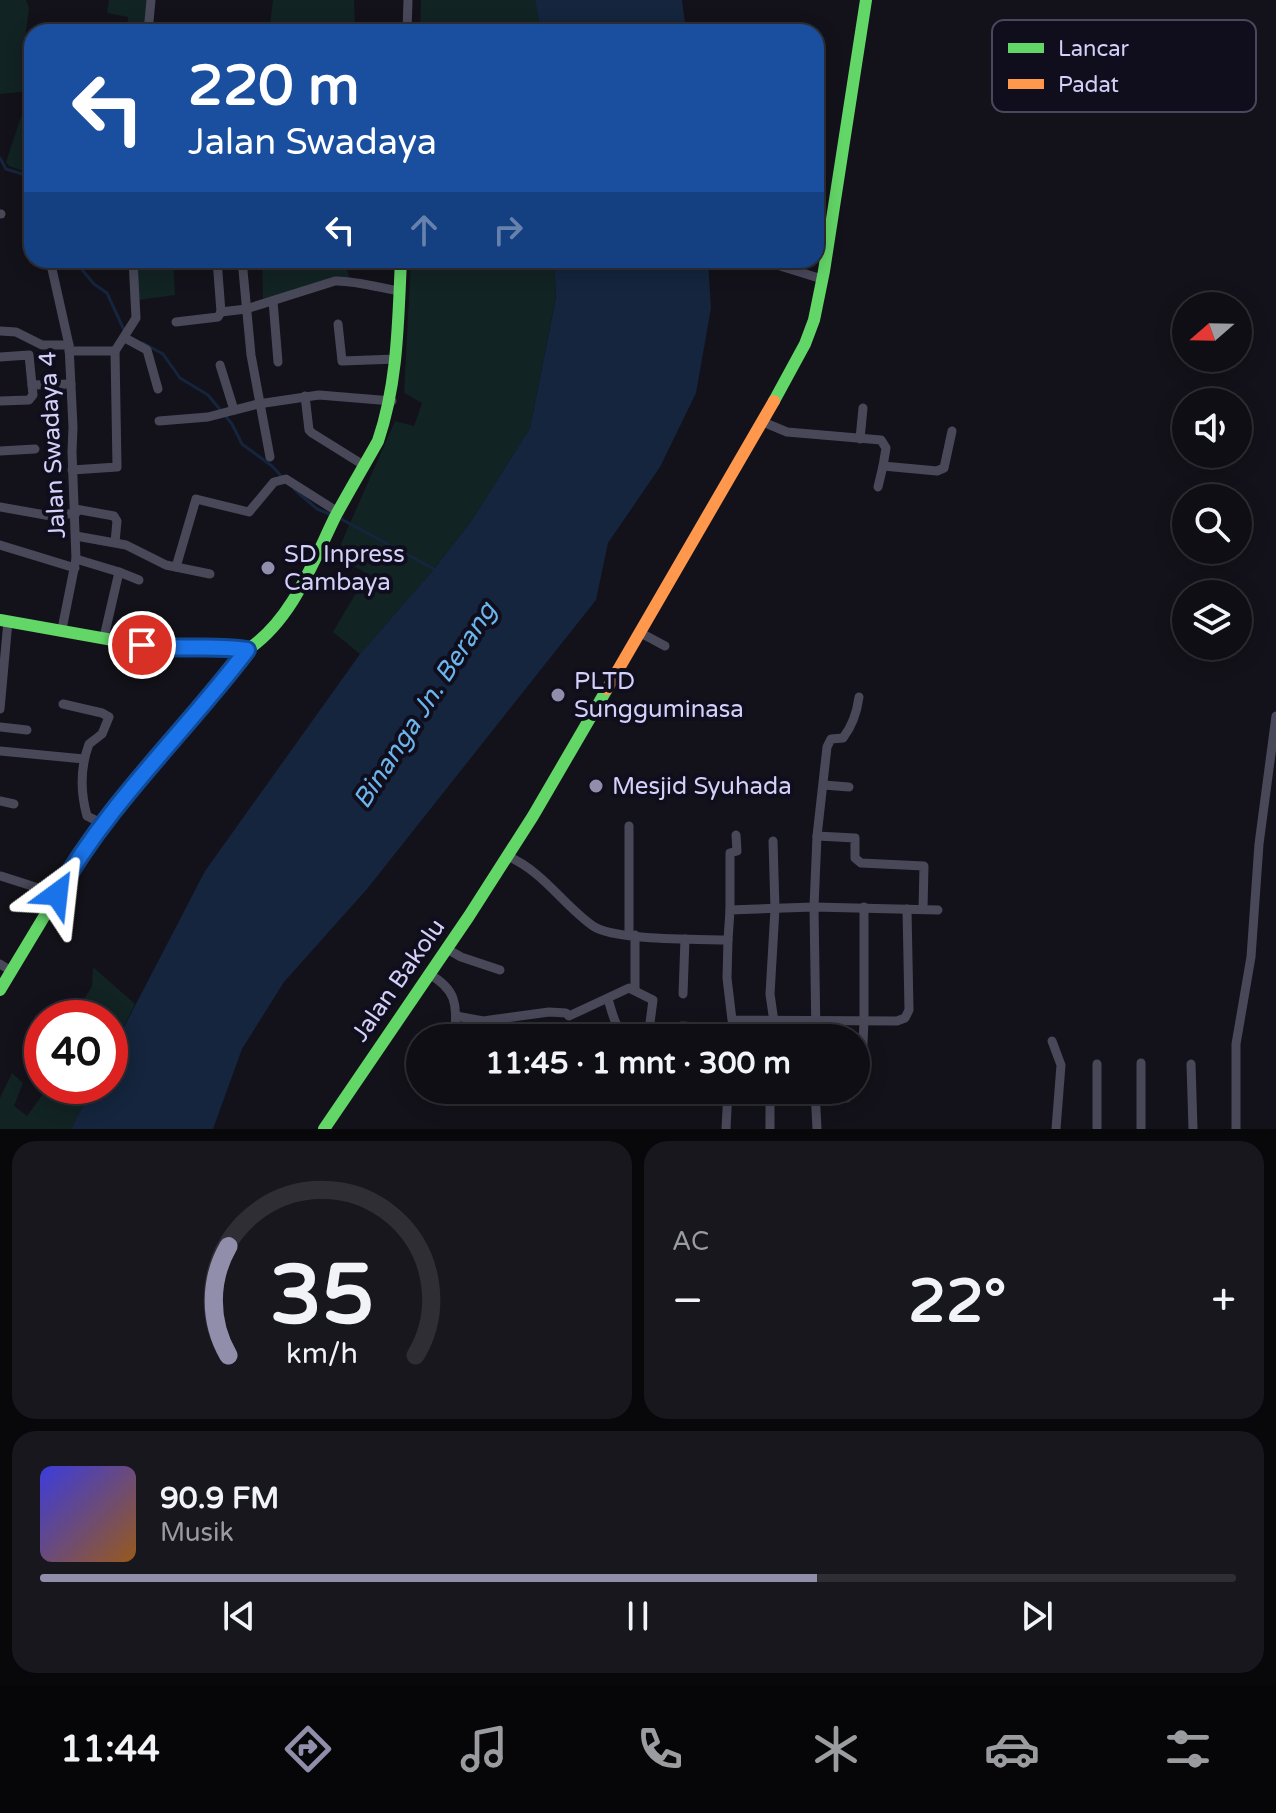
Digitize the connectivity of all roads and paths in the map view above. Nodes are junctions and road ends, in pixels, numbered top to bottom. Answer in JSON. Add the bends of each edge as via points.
{"nodes":[{"id":1,"x":151,"y":0,"type":"edge"},
{"id":2,"x":408,"y":0,"type":"edge"},
{"id":3,"x":866,"y":0,"type":"edge"},
{"id":4,"x":149,"y":24,"type":"edge"},
{"id":5,"x":407,"y":24,"type":"edge"},
{"id":6,"x":824,"y":266,"type":"edge"},
{"id":7,"x":52,"y":268,"type":"edge"},
{"id":8,"x":134,"y":268,"type":"edge"},
{"id":9,"x":218,"y":268,"type":"edge"},
{"id":10,"x":243,"y":268,"type":"edge"},
{"id":11,"x":401,"y":268,"type":"edge"},
{"id":12,"x":787,"y":268,"type":"edge"},
{"id":13,"x":824,"y":268,"type":"edge"},
{"id":14,"x":822,"y":279,"type":"junction"},
{"id":15,"x":399,"y":291,"type":"junction"},
{"id":16,"x":273,"y":301,"type":"junction"},
{"id":17,"x":246,"y":309,"type":"junction"},
{"id":18,"x":221,"y":312,"type":"junction"},
{"id":19,"x":176,"y":322,"type":"dead end"},
{"id":20,"x":338,"y":324,"type":"dead end"},
{"id":21,"x":0,"y":331,"type":"edge"},
{"id":22,"x":125,"y":338,"type":"junction"},
{"id":23,"x":69,"y":348,"type":"junction"},
{"id":24,"x":115,"y":351,"type":"junction"},
{"id":25,"x":0,"y":357,"type":"edge"},
{"id":26,"x":396,"y":359,"type":"junction"},
{"id":27,"x":278,"y":362,"type":"dead end"},
{"id":28,"x":220,"y":365,"type":"dead end"},
{"id":29,"x":71,"y":384,"type":"junction"},
{"id":30,"x":32,"y":385,"type":"junction"},
{"id":31,"x":158,"y":389,"type":"dead end"},
{"id":32,"x":305,"y":396,"type":"junction"},
{"id":33,"x":0,"y":401,"type":"edge"},
{"id":34,"x":392,"y":401,"type":"junction"},
{"id":35,"x":258,"y":404,"type":"junction"},
{"id":36,"x":863,"y":408,"type":"dead end"},
{"id":37,"x":234,"y":410,"type":"junction"},
{"id":38,"x":159,"y":421,"type":"dead end"},
{"id":39,"x":764,"y":423,"type":"junction"},
{"id":40,"x":952,"y":431,"type":"dead end"},
{"id":41,"x":860,"y":439,"type":"junction"},
{"id":42,"x":35,"y":449,"type":"dead end"},
{"id":43,"x":0,"y":451,"type":"edge"},
{"id":44,"x":270,"y":457,"type":"dead end"},
{"id":45,"x":365,"y":466,"type":"junction"},
{"id":46,"x":883,"y":466,"type":"junction"},
{"id":47,"x":72,"y":470,"type":"junction"},
{"id":48,"x":878,"y":487,"type":"dead end"},
{"id":49,"x":0,"y":507,"type":"edge"},
{"id":50,"x":75,"y":511,"type":"junction"},
{"id":51,"x":338,"y":512,"type":"junction"},
{"id":52,"x":76,"y":536,"type":"junction"},
{"id":53,"x":115,"y":542,"type":"junction"},
{"id":54,"x":0,"y":545,"type":"edge"},
{"id":55,"x":76,"y":564,"type":"junction"},
{"id":56,"x":176,"y":567,"type":"junction"},
{"id":57,"x":119,"y":572,"type":"junction"},
{"id":58,"x":210,"y":574,"type":"dead end"},
{"id":59,"x":139,"y":580,"type":"dead end"},
{"id":60,"x":4,"y":620,"type":"edge"},
{"id":61,"x":62,"y":629,"type":"junction"},
{"id":62,"x":643,"y":634,"type":"junction"},
{"id":63,"x":104,"y":637,"type":"junction"},
{"id":64,"x":665,"y":646,"type":"dead end"},
{"id":65,"x":247,"y":650,"type":"junction"},
{"id":66,"x":1,"y":693,"type":"edge"},
{"id":67,"x":859,"y":697,"type":"dead end"},
{"id":68,"x":63,"y":704,"type":"dead end"},
{"id":69,"x":0,"y":709,"type":"edge"},
{"id":70,"x":1276,"y":716,"type":"edge"},
{"id":71,"x":0,"y":727,"type":"edge"},
{"id":72,"x":27,"y":730,"type":"dead end"},
{"id":73,"x":0,"y":751,"type":"edge"},
{"id":74,"x":84,"y":759,"type":"junction"},
{"id":75,"x":824,"y":785,"type":"junction"},
{"id":76,"x":849,"y":787,"type":"dead end"},
{"id":77,"x":0,"y":801,"type":"edge"},
{"id":78,"x":14,"y":804,"type":"dead end"},
{"id":79,"x":103,"y":824,"type":"junction"},
{"id":80,"x":629,"y":826,"type":"dead end"},
{"id":81,"x":736,"y":835,"type":"dead end"},
{"id":82,"x":817,"y":836,"type":"junction"},
{"id":83,"x":773,"y":841,"type":"dead end"},
{"id":84,"x":507,"y":856,"type":"junction"},
{"id":85,"x":1,"y":876,"type":"edge"},
{"id":86,"x":57,"y":894,"type":"junction"},
{"id":87,"x":814,"y":907,"type":"junction"},
{"id":88,"x":864,"y":907,"type":"junction"},
{"id":89,"x":775,"y":909,"type":"junction"},
{"id":90,"x":907,"y":909,"type":"junction"},
{"id":91,"x":923,"y":909,"type":"junction"},
{"id":92,"x":730,"y":910,"type":"junction"},
{"id":93,"x":938,"y":910,"type":"dead end"},
{"id":94,"x":632,"y":935,"type":"junction"},
{"id":95,"x":685,"y":939,"type":"junction"},
{"id":96,"x":728,"y":940,"type":"junction"},
{"id":97,"x":447,"y":949,"type":"junction"},
{"id":98,"x":6,"y":967,"type":"edge"},
{"id":99,"x":500,"y":970,"type":"dead end"},
{"id":100,"x":429,"y":974,"type":"junction"},
{"id":101,"x":0,"y":990,"type":"edge"},
{"id":102,"x":635,"y":990,"type":"junction"},
{"id":103,"x":683,"y":994,"type":"dead end"},
{"id":104,"x":608,"y":999,"type":"junction"},
{"id":105,"x":456,"y":1016,"type":"junction"},
{"id":106,"x":864,"y":1020,"type":"junction"},
{"id":107,"x":774,"y":1022,"type":"junction"},
{"id":108,"x":817,"y":1022,"type":"junction"},
{"id":109,"x":456,"y":1024,"type":"edge"},
{"id":110,"x":617,"y":1024,"type":"edge"},
{"id":111,"x":650,"y":1024,"type":"edge"},
{"id":112,"x":731,"y":1024,"type":"edge"},
{"id":113,"x":762,"y":1024,"type":"edge"},
{"id":114,"x":864,"y":1024,"type":"edge"},
{"id":115,"x":1052,"y":1041,"type":"dead end"},
{"id":116,"x":1141,"y":1063,"type":"dead end"},
{"id":117,"x":1097,"y":1064,"type":"dead end"},
{"id":118,"x":1191,"y":1064,"type":"dead end"},
{"id":119,"x":727,"y":1104,"type":"edge"},
{"id":120,"x":770,"y":1104,"type":"edge"},
{"id":121,"x":816,"y":1104,"type":"edge"},
{"id":122,"x":324,"y":1129,"type":"edge"},
{"id":123,"x":726,"y":1129,"type":"edge"},
{"id":124,"x":770,"y":1129,"type":"edge"},
{"id":125,"x":817,"y":1129,"type":"edge"},
{"id":126,"x":1056,"y":1129,"type":"edge"},
{"id":127,"x":1097,"y":1129,"type":"edge"},
{"id":128,"x":1141,"y":1129,"type":"edge"},
{"id":129,"x":1193,"y":1129,"type":"edge"},
{"id":130,"x":1236,"y":1129,"type":"edge"}],
"edges":[{"from":1,"to":4,"type":"street"},
{"from":2,"to":5,"type":"street"},
{"from":3,"to":6,"type":"main road","name":"Jalan Bakolu"},
{"from":7,"to":23,"type":"street","name":"Jalan Swadaya 4"},
{"from":8,"to":22,"type":"street","via":[[137,310]]},
{"from":9,"to":18,"type":"street"},
{"from":10,"to":17,"type":"street"},
{"from":11,"to":15,"type":"main road"},
{"from":12,"to":14,"type":"street"},
{"from":13,"to":14,"type":"main road","name":"Jalan Bakolu"},
{"from":14,"to":39,"type":"main road","name":"Jalan Bakolu","via":[[805,344]]},
{"from":15,"to":16,"type":"street","via":[[335,281]]},
{"from":15,"to":26,"type":"main road"},
{"from":16,"to":17,"type":"street"},
{"from":16,"to":27,"type":"street"},
{"from":17,"to":18,"type":"street"},
{"from":17,"to":35,"type":"street"},
{"from":18,"to":19,"type":"street","via":[[213,319]]},
{"from":20,"to":26,"type":"street","via":[[342,361]]},
{"from":21,"to":23,"type":"street"},
{"from":22,"to":24,"type":"street"},
{"from":22,"to":31,"type":"street","via":[[147,350]]},
{"from":23,"to":24,"type":"street"},
{"from":23,"to":29,"type":"street","name":"Jalan Swadaya 4"},
{"from":24,"to":47,"type":"street","via":[[117,467]]},
{"from":25,"to":30,"type":"street","via":[[29,355]]},
{"from":26,"to":34,"type":"main road"},
{"from":28,"to":37,"type":"street"},
{"from":29,"to":30,"type":"street"},
{"from":29,"to":47,"type":"street","name":"Jalan Swadaya 4"},
{"from":30,"to":33,"type":"street","via":[[31,399]]},
{"from":32,"to":34,"type":"street"},
{"from":32,"to":35,"type":"street"},
{"from":32,"to":45,"type":"street","via":[[309,430]]},
{"from":34,"to":45,"type":"main road"},
{"from":35,"to":37,"type":"street"},
{"from":35,"to":44,"type":"street"},
{"from":36,"to":41,"type":"street"},
{"from":37,"to":38,"type":"street"},
{"from":39,"to":41,"type":"street"},
{"from":39,"to":62,"type":"main road","name":"Jalan Bakolu"},
{"from":40,"to":46,"type":"street","via":[[941,470]]},
{"from":41,"to":46,"type":"street","via":[[884,442]]},
{"from":42,"to":43,"type":"street"},
{"from":45,"to":51,"type":"main road"},
{"from":46,"to":48,"type":"street"},
{"from":47,"to":50,"type":"street","name":"Jalan Swadaya 4"},
{"from":49,"to":50,"type":"street","via":[[51,516]]},
{"from":50,"to":52,"type":"street","name":"Jalan Swadaya 4"},
{"from":50,"to":53,"type":"street","via":[[114,516]]},
{"from":51,"to":56,"type":"street","via":[[286,479],[274,482],[249,512],[196,499]]},
{"from":51,"to":65,"type":"main road","via":[[285,611]]},
{"from":52,"to":53,"type":"street"},
{"from":52,"to":55,"type":"street","name":"Jalan Swadaya 4"},
{"from":53,"to":56,"type":"street"},
{"from":54,"to":55,"type":"street"},
{"from":55,"to":57,"type":"street"},
{"from":55,"to":61,"type":"street","name":"Jalan Swadaya 4"},
{"from":56,"to":58,"type":"street"},
{"from":57,"to":59,"type":"street"},
{"from":57,"to":63,"type":"street"},
{"from":60,"to":61,"type":"main road"},
{"from":60,"to":66,"type":"street"},
{"from":61,"to":63,"type":"main road"},
{"from":62,"to":64,"type":"street"},
{"from":62,"to":84,"type":"main road","name":"Jalan Bakolu"},
{"from":63,"to":65,"type":"main road","via":[[163,649]]},
{"from":65,"to":79,"type":"main road"},
{"from":66,"to":69,"type":"street"},
{"from":67,"to":75,"type":"street","via":[[856,717],[843,738],[829,742]]},
{"from":68,"to":74,"type":"street","via":[[109,717]]},
{"from":70,"to":130,"type":"street","via":[[1251,957],[1236,1044]]},
{"from":71,"to":72,"type":"street"},
{"from":73,"to":74,"type":"street"},
{"from":74,"to":79,"type":"street","via":[[87,816]]},
{"from":75,"to":76,"type":"street"},
{"from":75,"to":82,"type":"street"},
{"from":77,"to":78,"type":"street"},
{"from":79,"to":86,"type":"main road"},
{"from":80,"to":94,"type":"street"},
{"from":81,"to":92,"type":"street","via":[[737,851],[730,853]]},
{"from":82,"to":87,"type":"street"},
{"from":82,"to":91,"type":"street","via":[[855,838],[855,858],[861,863],[924,866]]},
{"from":83,"to":89,"type":"street"},
{"from":84,"to":94,"type":"street","via":[[526,866],[591,925]]},
{"from":84,"to":97,"type":"main road","name":"Jalan Bakolu"},
{"from":85,"to":86,"type":"street"},
{"from":86,"to":98,"type":"main road"},
{"from":87,"to":88,"type":"street"},
{"from":87,"to":89,"type":"street"},
{"from":87,"to":108,"type":"street"},
{"from":88,"to":90,"type":"street"},
{"from":88,"to":106,"type":"street"},
{"from":89,"to":92,"type":"street"},
{"from":89,"to":107,"type":"street","via":[[770,994]]},
{"from":90,"to":91,"type":"street"},
{"from":90,"to":106,"type":"street","via":[[908,1015],[897,1021]]},
{"from":91,"to":93,"type":"street"},
{"from":92,"to":96,"type":"street"},
{"from":94,"to":95,"type":"street"},
{"from":94,"to":102,"type":"street"},
{"from":95,"to":96,"type":"street"},
{"from":95,"to":103,"type":"street"},
{"from":96,"to":112,"type":"street"},
{"from":97,"to":99,"type":"street"},
{"from":97,"to":100,"type":"main road","name":"Jalan Bakolu"},
{"from":98,"to":101,"type":"main road"},
{"from":100,"to":105,"type":"street","via":[[451,991]]},
{"from":100,"to":122,"type":"main road","name":"Jalan Bakolu"},
{"from":102,"to":104,"type":"street"},
{"from":102,"to":111,"type":"street","via":[[653,1000]]},
{"from":104,"to":105,"type":"street","via":[[569,1016],[549,1012],[483,1021]]},
{"from":104,"to":110,"type":"street"},
{"from":105,"to":109,"type":"street"},
{"from":106,"to":108,"type":"street"},
{"from":106,"to":114,"type":"street"},
{"from":107,"to":108,"type":"street"},
{"from":107,"to":113,"type":"street"},
{"from":115,"to":126,"type":"street","via":[[1061,1065]]},
{"from":116,"to":128,"type":"street"},
{"from":117,"to":127,"type":"street"},
{"from":118,"to":129,"type":"street"},
{"from":119,"to":123,"type":"street"},
{"from":120,"to":124,"type":"street"},
{"from":121,"to":125,"type":"street"}]}
